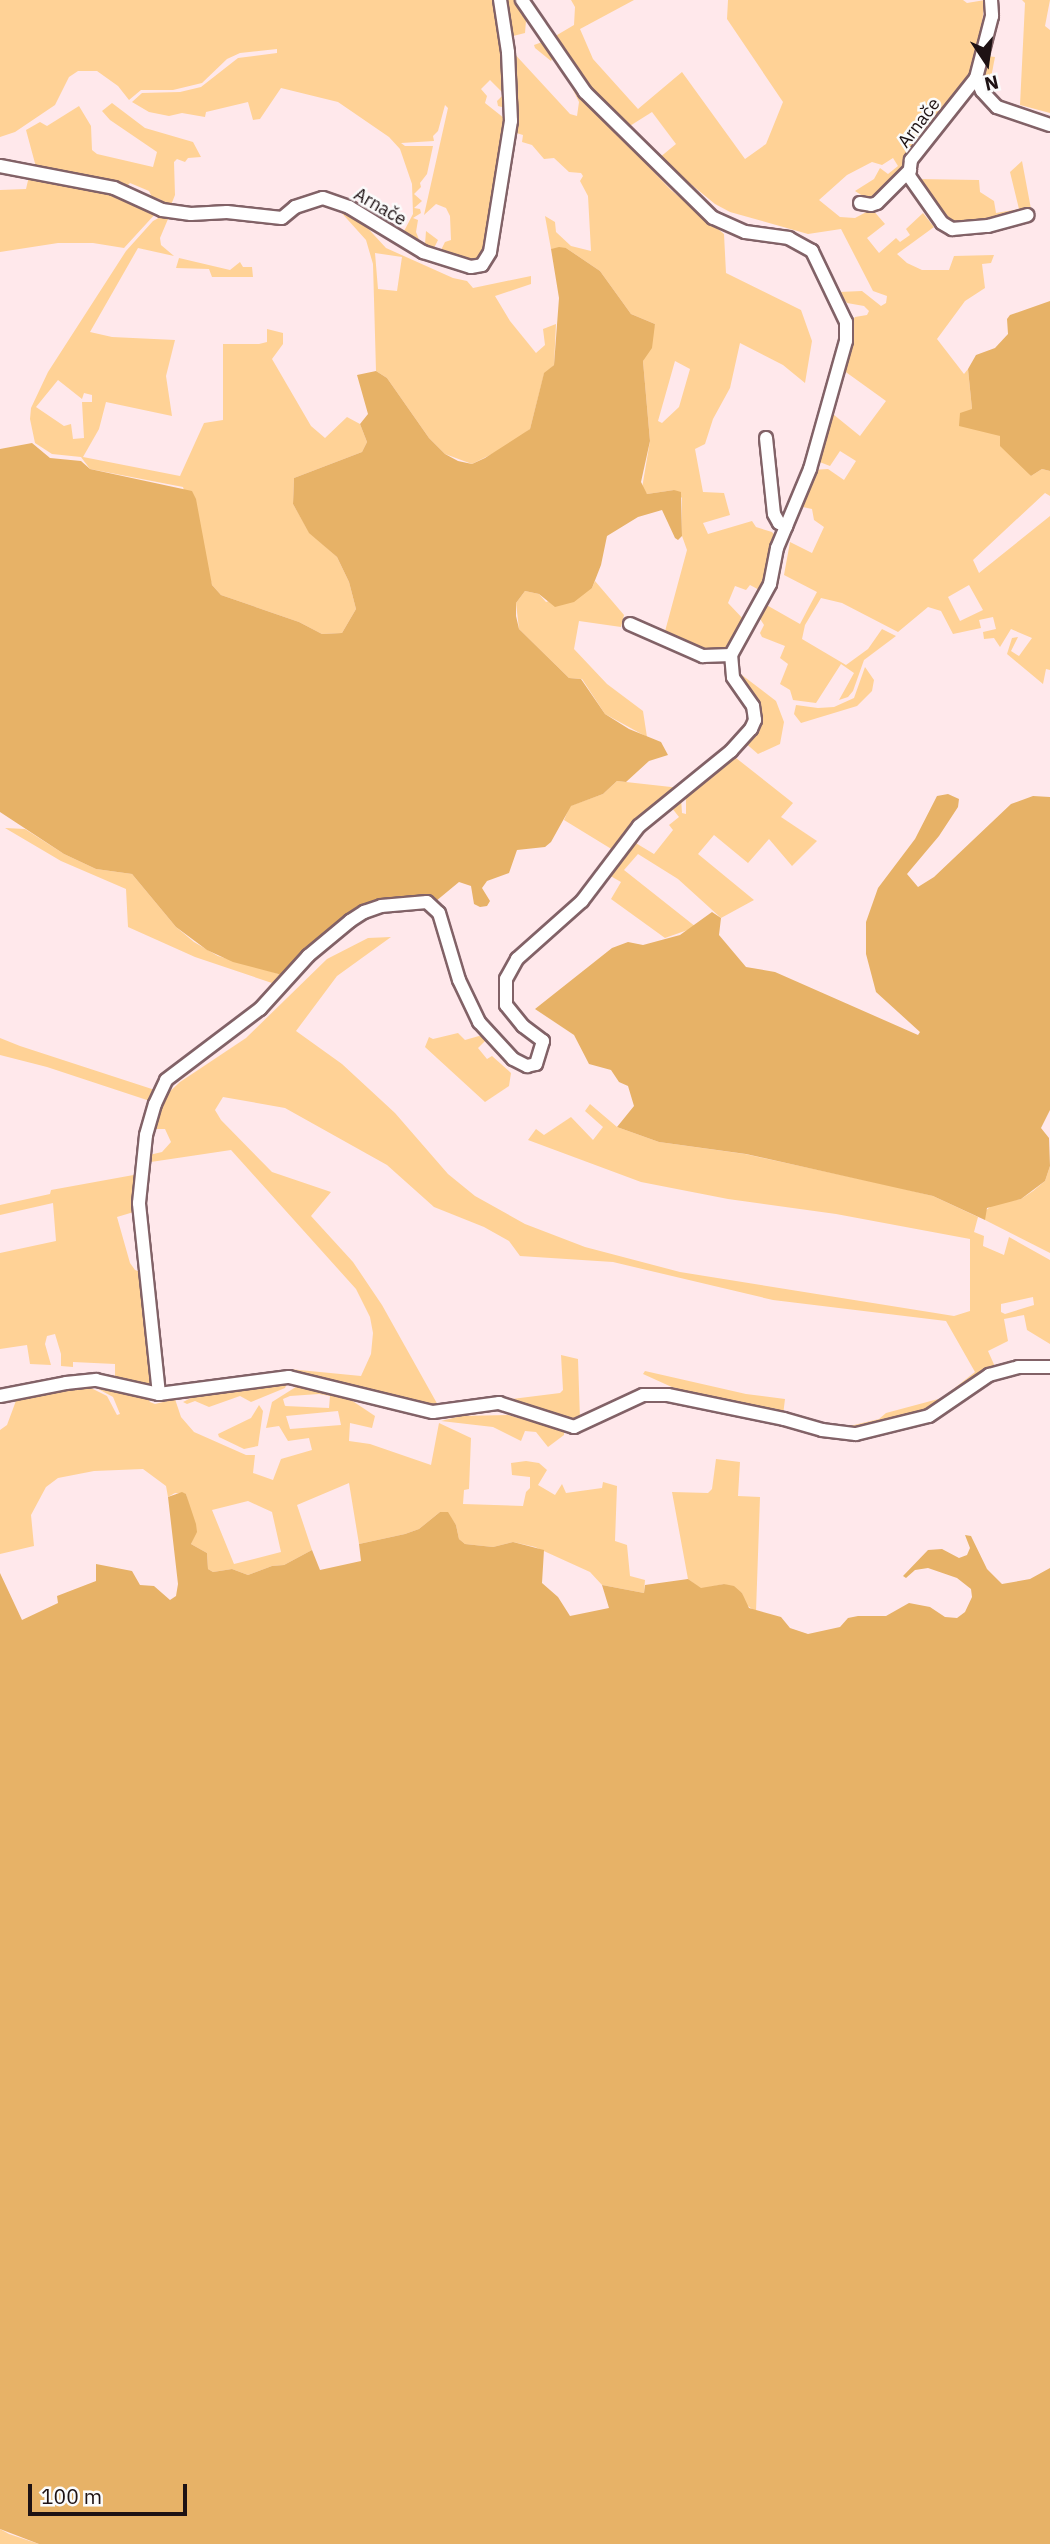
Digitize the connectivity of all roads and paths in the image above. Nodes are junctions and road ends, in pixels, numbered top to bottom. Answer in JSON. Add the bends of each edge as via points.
{"nodes":[{"id":1,"x":500,"y":0,"type":"edge"},
{"id":2,"x":522,"y":0,"type":"edge"},
{"id":3,"x":991,"y":0,"type":"edge"},
{"id":4,"x":976,"y":78,"type":"junction"},
{"id":5,"x":1007,"y":109,"type":"junction"},
{"id":6,"x":1050,"y":116,"type":"edge"},
{"id":7,"x":1050,"y":125,"type":"edge"},
{"id":8,"x":0,"y":166,"type":"edge"},
{"id":9,"x":910,"y":170,"type":"junction"},
{"id":10,"x":860,"y":203,"type":"dead end"},
{"id":11,"x":1028,"y":215,"type":"dead end"},
{"id":12,"x":766,"y":438,"type":"dead end"},
{"id":13,"x":786,"y":526,"type":"junction"},
{"id":14,"x":630,"y":624,"type":"dead end"},
{"id":15,"x":731,"y":655,"type":"junction"},
{"id":16,"x":1050,"y":1367,"type":"edge"},
{"id":17,"x":159,"y":1394,"type":"junction"},
{"id":18,"x":0,"y":1396,"type":"edge"}],
"edges":[{"from":1,"to":8,"type":"street","name":"Arnače","via":[[511,121],[490,252],[482,264],[471,267],[423,252],[349,207],[323,198],[295,207],[282,218],[227,212],[191,214],[162,211],[114,188]]},
{"from":2,"to":13,"type":"street","via":[[585,92],[713,218],[745,232],[803,244],[812,251],[834,292],[846,322],[846,341],[810,469]]},
{"from":3,"to":4,"type":"street","name":"Arnače","via":[[992,16]]},
{"from":4,"to":5,"type":"street","via":[[997,107]]},
{"from":4,"to":9,"type":"street","name":"Arnače","via":[[911,160]]},
{"from":5,"to":6,"type":"street"},
{"from":5,"to":7,"type":"street"},
{"from":9,"to":10,"type":"street","via":[[877,202]]},
{"from":9,"to":11,"type":"street","name":"Arnače","via":[[909,176],[942,223],[952,229],[988,226]]},
{"from":12,"to":13,"type":"street","via":[[774,514]]},
{"from":13,"to":15,"type":"street","via":[[770,584]]},
{"from":14,"to":15,"type":"street","via":[[703,656]]},
{"from":15,"to":17,"type":"street","via":[[733,677],[752,705],[755,720],[751,729],[731,751],[639,826],[582,901],[524,951],[506,979],[509,1013],[543,1041],[536,1064],[527,1066],[513,1059],[479,1022],[459,979],[439,913],[427,902],[381,906],[350,921],[308,956],[260,1009],[166,1080],[146,1135],[139,1203]]},
{"from":16,"to":17,"type":"street","via":[[1018,1367],[989,1376],[929,1416],[856,1434],[668,1395],[643,1395],[574,1427],[499,1403],[433,1412],[289,1377]]},
{"from":17,"to":18,"type":"street","via":[[96,1380]]}]}
